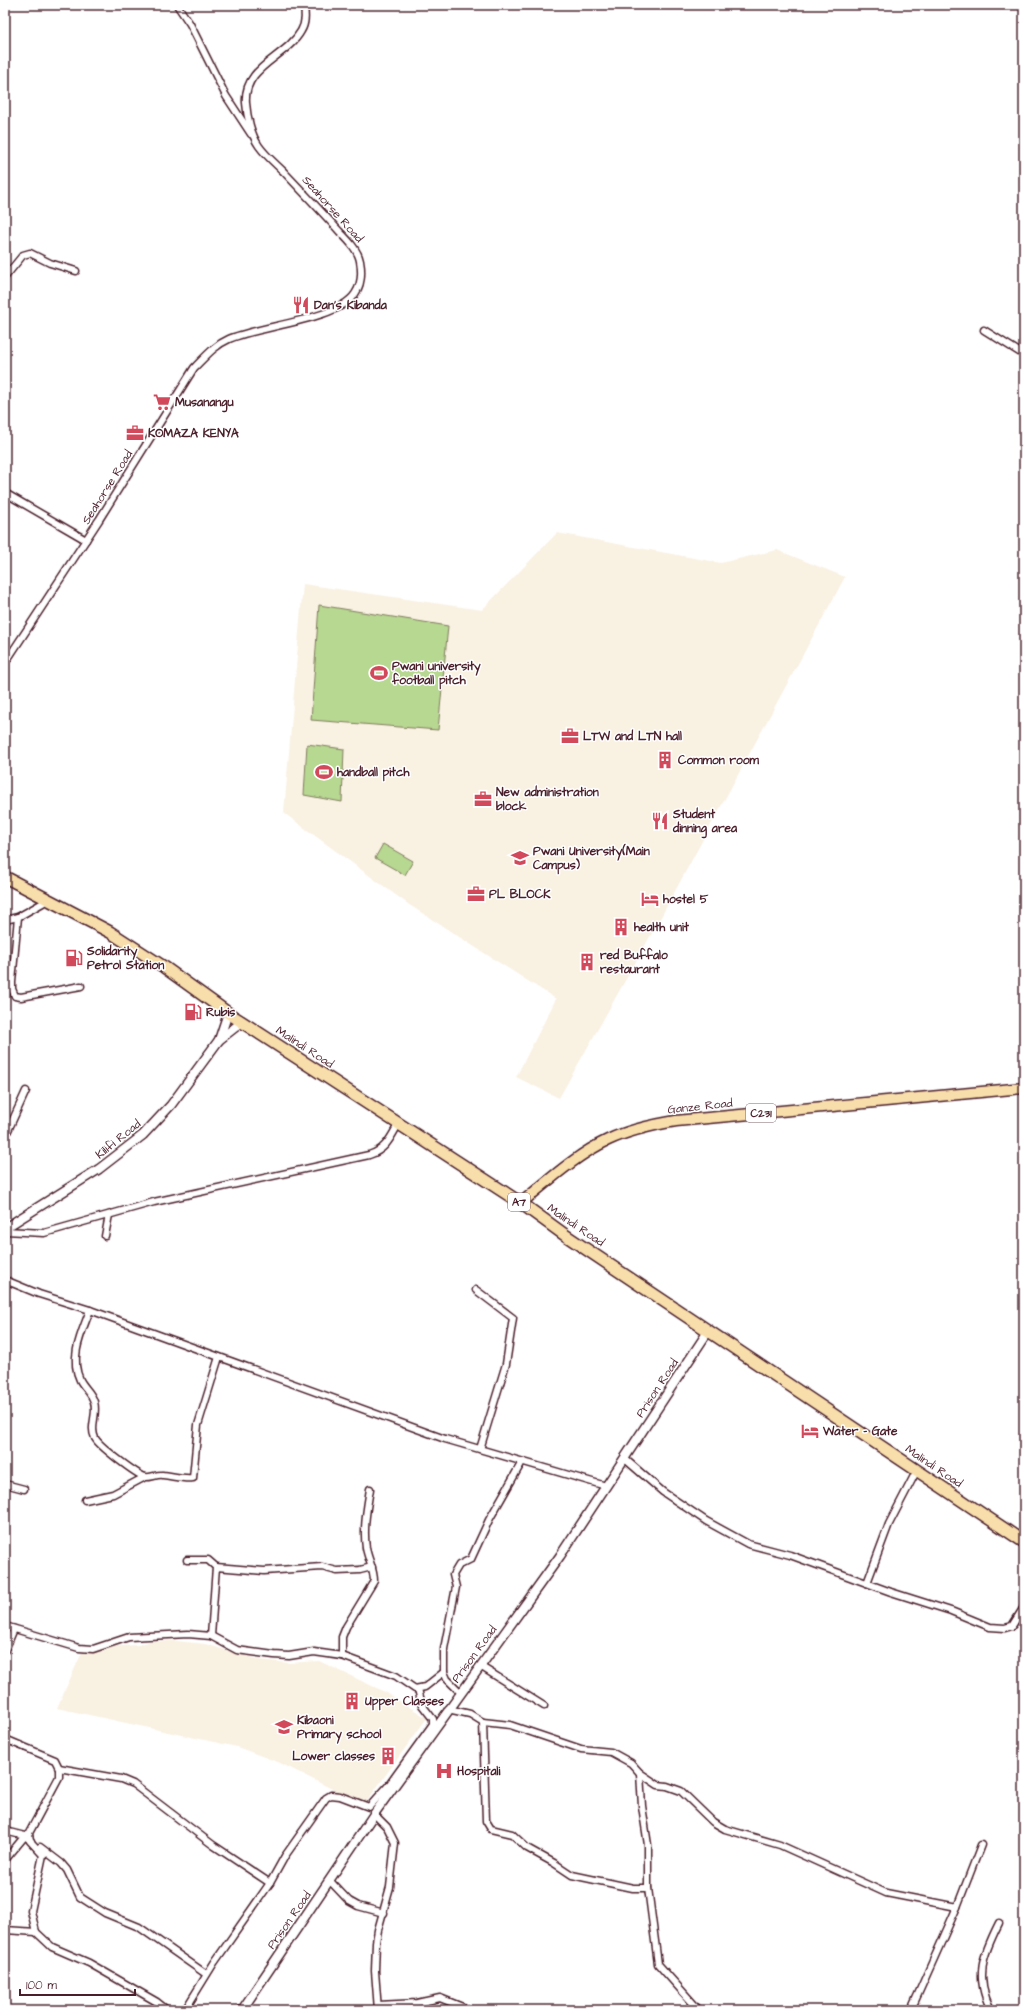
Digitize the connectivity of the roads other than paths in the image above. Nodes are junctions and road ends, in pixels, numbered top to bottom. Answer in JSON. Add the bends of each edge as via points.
{"nodes":[{"id":1,"x":177,"y":5,"type":"edge"},
{"id":2,"x":304,"y":5,"type":"edge"},
{"id":3,"x":258,"y":145,"type":"junction"},
{"id":4,"x":76,"y":271,"type":"dead end"},
{"id":5,"x":5,"y":277,"type":"edge"},
{"id":6,"x":984,"y":330,"type":"dead end"},
{"id":7,"x":1024,"y":355,"type":"edge"},
{"id":8,"x":5,"y":494,"type":"edge"},
{"id":9,"x":86,"y":540,"type":"junction"},
{"id":10,"x":5,"y":663,"type":"edge"},
{"id":11,"x":5,"y":877,"type":"edge"},
{"id":12,"x":49,"y":899,"type":"junction"},
{"id":13,"x":18,"y":917,"type":"junction"},
{"id":14,"x":5,"y":920,"type":"edge"},
{"id":15,"x":81,"y":986,"type":"dead end"},
{"id":16,"x":228,"y":1013,"type":"junction"},
{"id":17,"x":242,"y":1022,"type":"junction"},
{"id":18,"x":219,"y":1040,"type":"junction"},
{"id":19,"x":1024,"y":1088,"type":"edge"},
{"id":20,"x":26,"y":1091,"type":"dead end"},
{"id":21,"x":399,"y":1123,"type":"junction"},
{"id":22,"x":5,"y":1137,"type":"edge"},
{"id":23,"x":521,"y":1203,"type":"junction"},
{"id":24,"x":109,"y":1215,"type":"junction"},
{"id":25,"x":5,"y":1228,"type":"edge"},
{"id":26,"x":5,"y":1231,"type":"edge"},
{"id":27,"x":104,"y":1236,"type":"dead end"},
{"id":28,"x":5,"y":1280,"type":"edge"},
{"id":29,"x":476,"y":1290,"type":"dead end"},
{"id":30,"x":90,"y":1310,"type":"junction"},
{"id":31,"x":709,"y":1330,"type":"junction"},
{"id":32,"x":219,"y":1357,"type":"junction"},
{"id":33,"x":480,"y":1449,"type":"junction"},
{"id":34,"x":624,"y":1459,"type":"junction"},
{"id":35,"x":522,"y":1462,"type":"junction"},
{"id":36,"x":918,"y":1470,"type":"junction"},
{"id":37,"x":145,"y":1477,"type":"junction"},
{"id":38,"x":5,"y":1484,"type":"edge"},
{"id":39,"x":606,"y":1486,"type":"junction"},
{"id":40,"x":24,"y":1489,"type":"dead end"},
{"id":41,"x":370,"y":1489,"type":"dead end"},
{"id":42,"x":85,"y":1500,"type":"dead end"},
{"id":43,"x":1024,"y":1542,"type":"edge"},
{"id":44,"x":187,"y":1560,"type":"dead end"},
{"id":45,"x":216,"y":1567,"type":"junction"},
{"id":46,"x":372,"y":1567,"type":"junction"},
{"id":47,"x":866,"y":1583,"type":"junction"},
{"id":48,"x":1024,"y":1607,"type":"edge"},
{"id":49,"x":5,"y":1626,"type":"edge"},
{"id":50,"x":14,"y":1629,"type":"junction"},
{"id":51,"x":211,"y":1636,"type":"junction"},
{"id":52,"x":5,"y":1650,"type":"edge"},
{"id":53,"x":342,"y":1656,"type":"junction"},
{"id":54,"x":480,"y":1666,"type":"junction"},
{"id":55,"x":444,"y":1672,"type":"junction"},
{"id":56,"x":418,"y":1689,"type":"junction"},
{"id":57,"x":461,"y":1693,"type":"junction"},
{"id":58,"x":544,"y":1706,"type":"dead end"},
{"id":59,"x":448,"y":1709,"type":"junction"},
{"id":60,"x":483,"y":1722,"type":"junction"},
{"id":61,"x":5,"y":1739,"type":"edge"},
{"id":62,"x":59,"y":1768,"type":"junction"},
{"id":63,"x":640,"y":1773,"type":"junction"},
{"id":64,"x":374,"y":1814,"type":"junction"},
{"id":65,"x":5,"y":1831,"type":"edge"},
{"id":66,"x":27,"y":1838,"type":"junction"},
{"id":67,"x":981,"y":1845,"type":"dead end"},
{"id":68,"x":5,"y":1860,"type":"edge"},
{"id":69,"x":330,"y":1881,"type":"junction"},
{"id":70,"x":270,"y":1883,"type":"junction"},
{"id":71,"x":648,"y":1888,"type":"junction"},
{"id":72,"x":956,"y":1907,"type":"junction"},
{"id":73,"x":384,"y":1913,"type":"junction"},
{"id":74,"x":999,"y":1923,"type":"dead end"},
{"id":75,"x":5,"y":1930,"type":"edge"},
{"id":76,"x":36,"y":1932,"type":"junction"},
{"id":77,"x":206,"y":1974,"type":"junction"},
{"id":78,"x":378,"y":2008,"type":"edge"},
{"id":79,"x":167,"y":2010,"type":"edge"},
{"id":80,"x":185,"y":2010,"type":"edge"},
{"id":81,"x":242,"y":2010,"type":"edge"},
{"id":82,"x":470,"y":2010,"type":"edge"},
{"id":83,"x":699,"y":2010,"type":"edge"},
{"id":84,"x":911,"y":2010,"type":"edge"},
{"id":85,"x":991,"y":2010,"type":"edge"}],
"edges":[{"from":1,"to":3,"type":"street","via":[[190,24],[226,96]]},
{"from":2,"to":3,"type":"street","name":"Seahorse Road","via":[[302,31],[251,78],[246,102]]},
{"from":3,"to":9,"type":"street","name":"Seahorse Road","via":[[359,256],[362,271],[359,286],[355,295],[340,306],[303,319],[240,335],[214,347],[194,368]]},
{"from":4,"to":5,"type":"street","via":[[50,263],[30,253],[24,255]]},
{"from":6,"to":7,"type":"street"},
{"from":8,"to":9,"type":"street"},
{"from":9,"to":10,"type":"street","name":"Seahorse Road"},
{"from":11,"to":12,"type":"highway","name":"Malindi Road","number":"A7"},
{"from":12,"to":13,"type":"street"},
{"from":12,"to":16,"type":"highway","name":"Malindi Road","number":"A7","via":[[110,932]]},
{"from":13,"to":14,"type":"street"},
{"from":13,"to":15,"type":"street","via":[[12,982],[15,996]]},
{"from":16,"to":17,"type":"highway","name":"Malindi Road","number":"A7"},
{"from":16,"to":18,"type":"street","name":"Kilifi Road"},
{"from":17,"to":18,"type":"street","name":"Kilifi Road"},
{"from":17,"to":21,"type":"highway","name":"Malindi Road","number":"A7"},
{"from":18,"to":25,"type":"street","name":"Kilifi Road","via":[[171,1105],[143,1135],[99,1170]]},
{"from":19,"to":23,"type":"main road","name":"Ganze Road","number":"C231","via":[[676,1121],[648,1126],[621,1134],[595,1146]]},
{"from":20,"to":22,"type":"street"},
{"from":21,"to":23,"type":"highway","name":"Malindi Road","number":"A7"},
{"from":21,"to":24,"type":"street","via":[[388,1143],[376,1153],[214,1188]]},
{"from":23,"to":31,"type":"highway","name":"Malindi Road","number":"A7"},
{"from":24,"to":26,"type":"street","via":[[44,1232]]},
{"from":24,"to":27,"type":"street"},
{"from":28,"to":30,"type":"street"},
{"from":29,"to":33,"type":"street","via":[[513,1318],[506,1364]]},
{"from":30,"to":32,"type":"street"},
{"from":30,"to":37,"type":"street","via":[[80,1337],[75,1362],[80,1380],[93,1396],[95,1412],[92,1429],[95,1439],[112,1456]]},
{"from":31,"to":34,"type":"street","name":"Prison Road"},
{"from":31,"to":36,"type":"highway","name":"Malindi Road","number":"A7"},
{"from":32,"to":33,"type":"street","via":[[445,1439]]},
{"from":32,"to":37,"type":"street","via":[[198,1425],[193,1478],[163,1475]]},
{"from":33,"to":35,"type":"street"},
{"from":34,"to":39,"type":"street","name":"Prison Road"},
{"from":34,"to":47,"type":"street","via":[[663,1492],[728,1534],[748,1544],[790,1555]]},
{"from":35,"to":39,"type":"street"},
{"from":35,"to":55,"type":"street","via":[[486,1526],[471,1559],[460,1565],[454,1575],[456,1587],[444,1649]]},
{"from":36,"to":43,"type":"highway","name":"Malindi Road","number":"A7"},
{"from":36,"to":47,"type":"street","via":[[889,1524]]},
{"from":37,"to":42,"type":"street","via":[[113,1494]]},
{"from":38,"to":40,"type":"street"},
{"from":39,"to":54,"type":"street","name":"Prison Road","via":[[560,1556]]},
{"from":41,"to":46,"type":"street","via":[[365,1523],[366,1548]]},
{"from":44,"to":45,"type":"street","via":[[208,1560]]},
{"from":45,"to":46,"type":"street","via":[[264,1571],[322,1567],[337,1571]]},
{"from":45,"to":51,"type":"street"},
{"from":46,"to":53,"type":"street","via":[[374,1581],[346,1627],[342,1637]]},
{"from":47,"to":48,"type":"street","via":[[951,1611],[990,1627],[1012,1626]]},
{"from":49,"to":50,"type":"street"},
{"from":50,"to":51,"type":"street","via":[[79,1648],[93,1649],[129,1637]]},
{"from":50,"to":52,"type":"street"},
{"from":51,"to":53,"type":"street","via":[[237,1650],[289,1656],[314,1652]]},
{"from":53,"to":56,"type":"street","via":[[396,1676]]},
{"from":54,"to":57,"type":"street","name":"Prison Road"},
{"from":54,"to":58,"type":"street"},
{"from":55,"to":56,"type":"street","via":[[425,1688]]},
{"from":55,"to":57,"type":"street","via":[[446,1679]]},
{"from":56,"to":70,"type":"street","via":[[422,1705],[433,1719],[432,1724],[389,1785],[369,1807],[340,1796],[331,1795],[326,1798]]},
{"from":57,"to":59,"type":"street","name":"Prison Road"},
{"from":59,"to":60,"type":"street","via":[[470,1714]]},
{"from":59,"to":64,"type":"street","name":"Prison Road"},
{"from":60,"to":63,"type":"street","via":[[510,1725],[581,1749],[611,1752],[631,1763]]},
{"from":60,"to":71,"type":"street","via":[[486,1821],[491,1830],[512,1834],[526,1848],[572,1874],[633,1888]]},
{"from":61,"to":62,"type":"street","via":[[54,1760]]},
{"from":62,"to":66,"type":"street","via":[[59,1777]]},
{"from":62,"to":70,"type":"street","via":[[121,1778],[133,1784],[214,1846]]},
{"from":63,"to":71,"type":"street","via":[[648,1845]]},
{"from":63,"to":72,"type":"street","via":[[658,1785],[681,1791],[713,1822],[725,1829],[780,1846],[886,1894]]},
{"from":64,"to":69,"type":"street","name":"Prison Road"},
{"from":64,"to":73,"type":"street","via":[[387,1827],[395,1843],[392,1875]]},
{"from":65,"to":66,"type":"street"},
{"from":66,"to":68,"type":"street"},
{"from":66,"to":76,"type":"street","via":[[44,1855],[31,1911]]},
{"from":66,"to":77,"type":"street","via":[[61,1863],[80,1897],[105,1913],[139,1927]]},
{"from":67,"to":72,"type":"street"},
{"from":69,"to":73,"type":"street","via":[[349,1901]]},
{"from":69,"to":81,"type":"street","name":"Prison Road"},
{"from":70,"to":77,"type":"street"},
{"from":71,"to":83,"type":"street","via":[[658,1964]]},
{"from":72,"to":84,"type":"street"},
{"from":73,"to":78,"type":"street","via":[[378,1930],[375,1959]]},
{"from":74,"to":85,"type":"street","via":[[981,1970],[981,1979]]},
{"from":75,"to":76,"type":"street"},
{"from":76,"to":79,"type":"street","via":[[52,1947],[88,1963]]},
{"from":77,"to":80,"type":"street"},
{"from":78,"to":82,"type":"street","via":[[440,1998]]}]}
